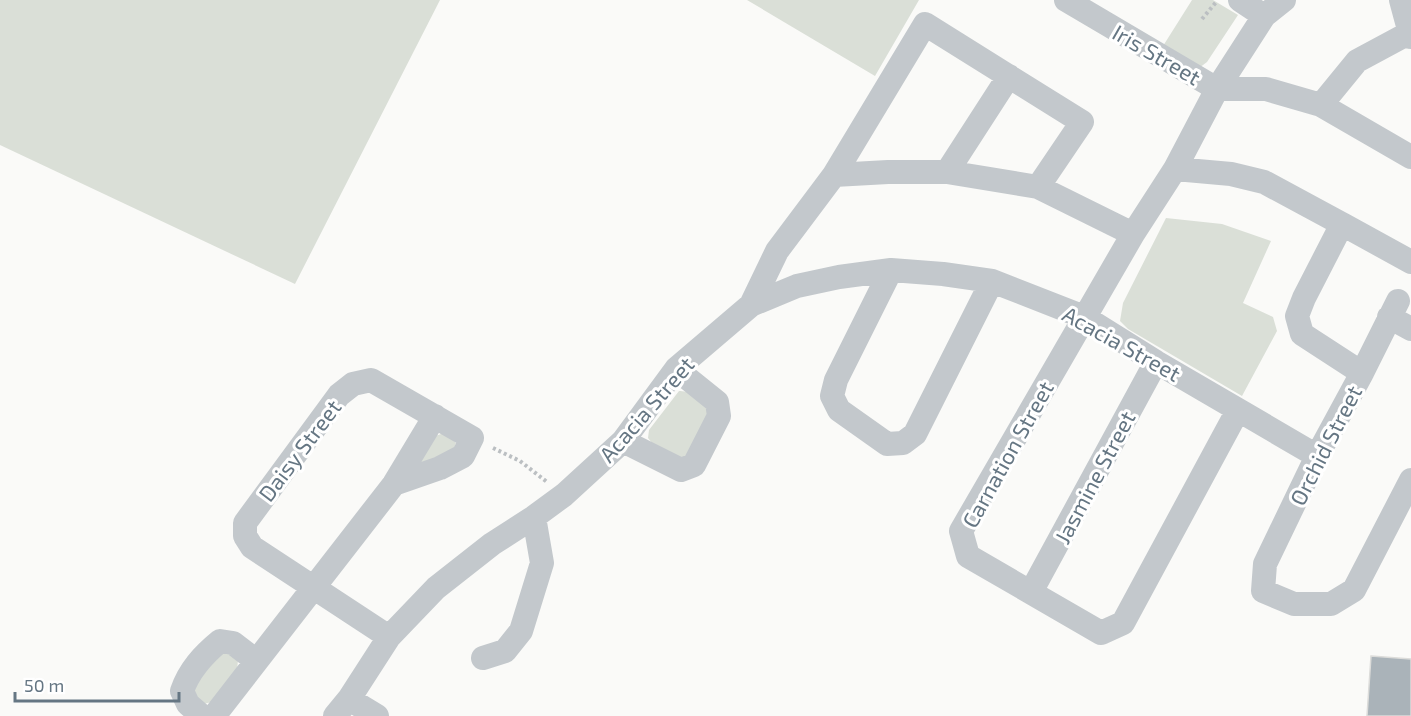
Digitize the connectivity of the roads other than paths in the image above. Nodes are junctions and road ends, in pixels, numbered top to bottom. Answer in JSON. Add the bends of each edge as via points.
{"nodes":[{"id":1,"x":1065,"y":0,"type":"edge"},
{"id":2,"x":1240,"y":0,"type":"edge"},
{"id":3,"x":1284,"y":0,"type":"edge"},
{"id":4,"x":1401,"y":0,"type":"edge"},
{"id":5,"x":1264,"y":16,"type":"junction"},
{"id":6,"x":1410,"y":34,"type":"edge"},
{"id":7,"x":1009,"y":76,"type":"junction"},
{"id":8,"x":1217,"y":89,"type":"junction"},
{"id":9,"x":1321,"y":105,"type":"junction"},
{"id":10,"x":1411,"y":157,"type":"edge"},
{"id":11,"x":1175,"y":169,"type":"junction"},
{"id":12,"x":947,"y":172,"type":"junction"},
{"id":13,"x":834,"y":175,"type":"junction"},
{"id":14,"x":1038,"y":188,"type":"junction"},
{"id":15,"x":1342,"y":224,"type":"junction"},
{"id":16,"x":1133,"y":234,"type":"junction"},
{"id":17,"x":1411,"y":262,"type":"edge"},
{"id":18,"x":891,"y":270,"type":"junction"},
{"id":19,"x":992,"y":281,"type":"junction"},
{"id":20,"x":751,"y":305,"type":"junction"},
{"id":21,"x":1084,"y":317,"type":"junction"},
{"id":22,"x":1411,"y":328,"type":"edge"},
{"id":23,"x":1156,"y":362,"type":"junction"},
{"id":24,"x":676,"y":369,"type":"junction"},
{"id":25,"x":1362,"y":374,"type":"junction"},
{"id":26,"x":1238,"y":410,"type":"junction"},
{"id":27,"x":435,"y":416,"type":"junction"},
{"id":28,"x":623,"y":441,"type":"junction"},
{"id":29,"x":1317,"y":456,"type":"junction"},
{"id":30,"x":1411,"y":480,"type":"edge"},
{"id":31,"x":394,"y":484,"type":"junction"},
{"id":32,"x":534,"y":518,"type":"junction"},
{"id":33,"x":313,"y":586,"type":"junction"},
{"id":34,"x":1031,"y":592,"type":"junction"},
{"id":35,"x":388,"y":637,"type":"junction"},
{"id":36,"x":483,"y":658,"type":"dead end"},
{"id":37,"x":255,"y":660,"type":"junction"},
{"id":38,"x":342,"y":708,"type":"edge"},
{"id":39,"x":202,"y":716,"type":"edge"},
{"id":40,"x":214,"y":716,"type":"edge"},
{"id":41,"x":377,"y":716,"type":"edge"}],
"edges":[{"from":1,"to":8,"type":"street","name":"Iris Street"},
{"from":2,"to":5,"type":"street"},
{"from":3,"to":5,"type":"street","name":"Carnation Street"},
{"from":4,"to":6,"type":"street"},
{"from":5,"to":8,"type":"street","name":"Carnation Street"},
{"from":6,"to":9,"type":"street","via":[[1357,61]]},
{"from":7,"to":12,"type":"street"},
{"from":7,"to":13,"type":"street","via":[[926,24]]},
{"from":7,"to":14,"type":"street","via":[[1082,122]]},
{"from":8,"to":9,"type":"street","via":[[1266,89]]},
{"from":8,"to":11,"type":"street","name":"Carnation Street"},
{"from":9,"to":10,"type":"street"},
{"from":11,"to":15,"type":"street","via":[[1231,174],[1264,182]]},
{"from":11,"to":16,"type":"street","name":"Carnation Street"},
{"from":12,"to":13,"type":"street"},
{"from":12,"to":14,"type":"street"},
{"from":13,"to":20,"type":"street","via":[[777,250]]},
{"from":14,"to":16,"type":"street"},
{"from":15,"to":17,"type":"street"},
{"from":15,"to":25,"type":"street","via":[[1297,316],[1302,334]]},
{"from":16,"to":21,"type":"street","name":"Carnation Street"},
{"from":18,"to":19,"type":"street","name":"Acacia Street"},
{"from":18,"to":19,"type":"street","via":[[836,380],[832,396],[839,410],[887,444],[903,443],[915,434]]},
{"from":18,"to":20,"type":"street","name":"Acacia Street","via":[[797,286]]},
{"from":19,"to":21,"type":"street","name":"Acacia Street"},
{"from":20,"to":24,"type":"street","name":"Acacia Street"},
{"from":21,"to":23,"type":"street","name":"Acacia Street"},
{"from":21,"to":34,"type":"street","name":"Carnation Street","via":[[961,531],[968,556]]},
{"from":22,"to":25,"type":"street","name":"Orchid Street","via":[[1393,309]]},
{"from":23,"to":26,"type":"street","name":"Acacia Street"},
{"from":23,"to":34,"type":"street","name":"Jasmine Street"},
{"from":24,"to":28,"type":"street","name":"Acacia Street"},
{"from":24,"to":28,"type":"street","via":[[717,402],[719,416],[694,465],[681,470]]},
{"from":25,"to":29,"type":"street","name":"Orchid Street"},
{"from":26,"to":29,"type":"street","name":"Acacia Street"},
{"from":26,"to":34,"type":"street","name":"Carnation Street","via":[[1123,622],[1101,633]]},
{"from":27,"to":31,"type":"street"},
{"from":27,"to":31,"type":"street","name":"Daisy Street","via":[[472,438],[463,456]]},
{"from":27,"to":33,"type":"street","name":"Daisy Street","via":[[371,380],[353,384],[339,395],[245,523],[245,536],[252,547]]},
{"from":28,"to":32,"type":"street","name":"Acacia Street"},
{"from":29,"to":30,"type":"street","name":"Orchid Street","via":[[1265,564],[1263,591],[1294,604],[1331,604],[1354,590]]},
{"from":31,"to":33,"type":"street"},
{"from":32,"to":35,"type":"street","name":"Acacia Street","via":[[492,544],[436,588]]},
{"from":32,"to":36,"type":"street","via":[[542,564],[521,631],[505,651]]},
{"from":33,"to":35,"type":"street","name":"Daisy Street"},
{"from":33,"to":37,"type":"street"},
{"from":35,"to":38,"type":"street","name":"Acacia Street"},
{"from":37,"to":39,"type":"street","via":[[233,643],[220,641],[209,651],[187,675],[182,691],[188,704]]},
{"from":37,"to":40,"type":"street"},
{"from":38,"to":41,"type":"street"}]}
